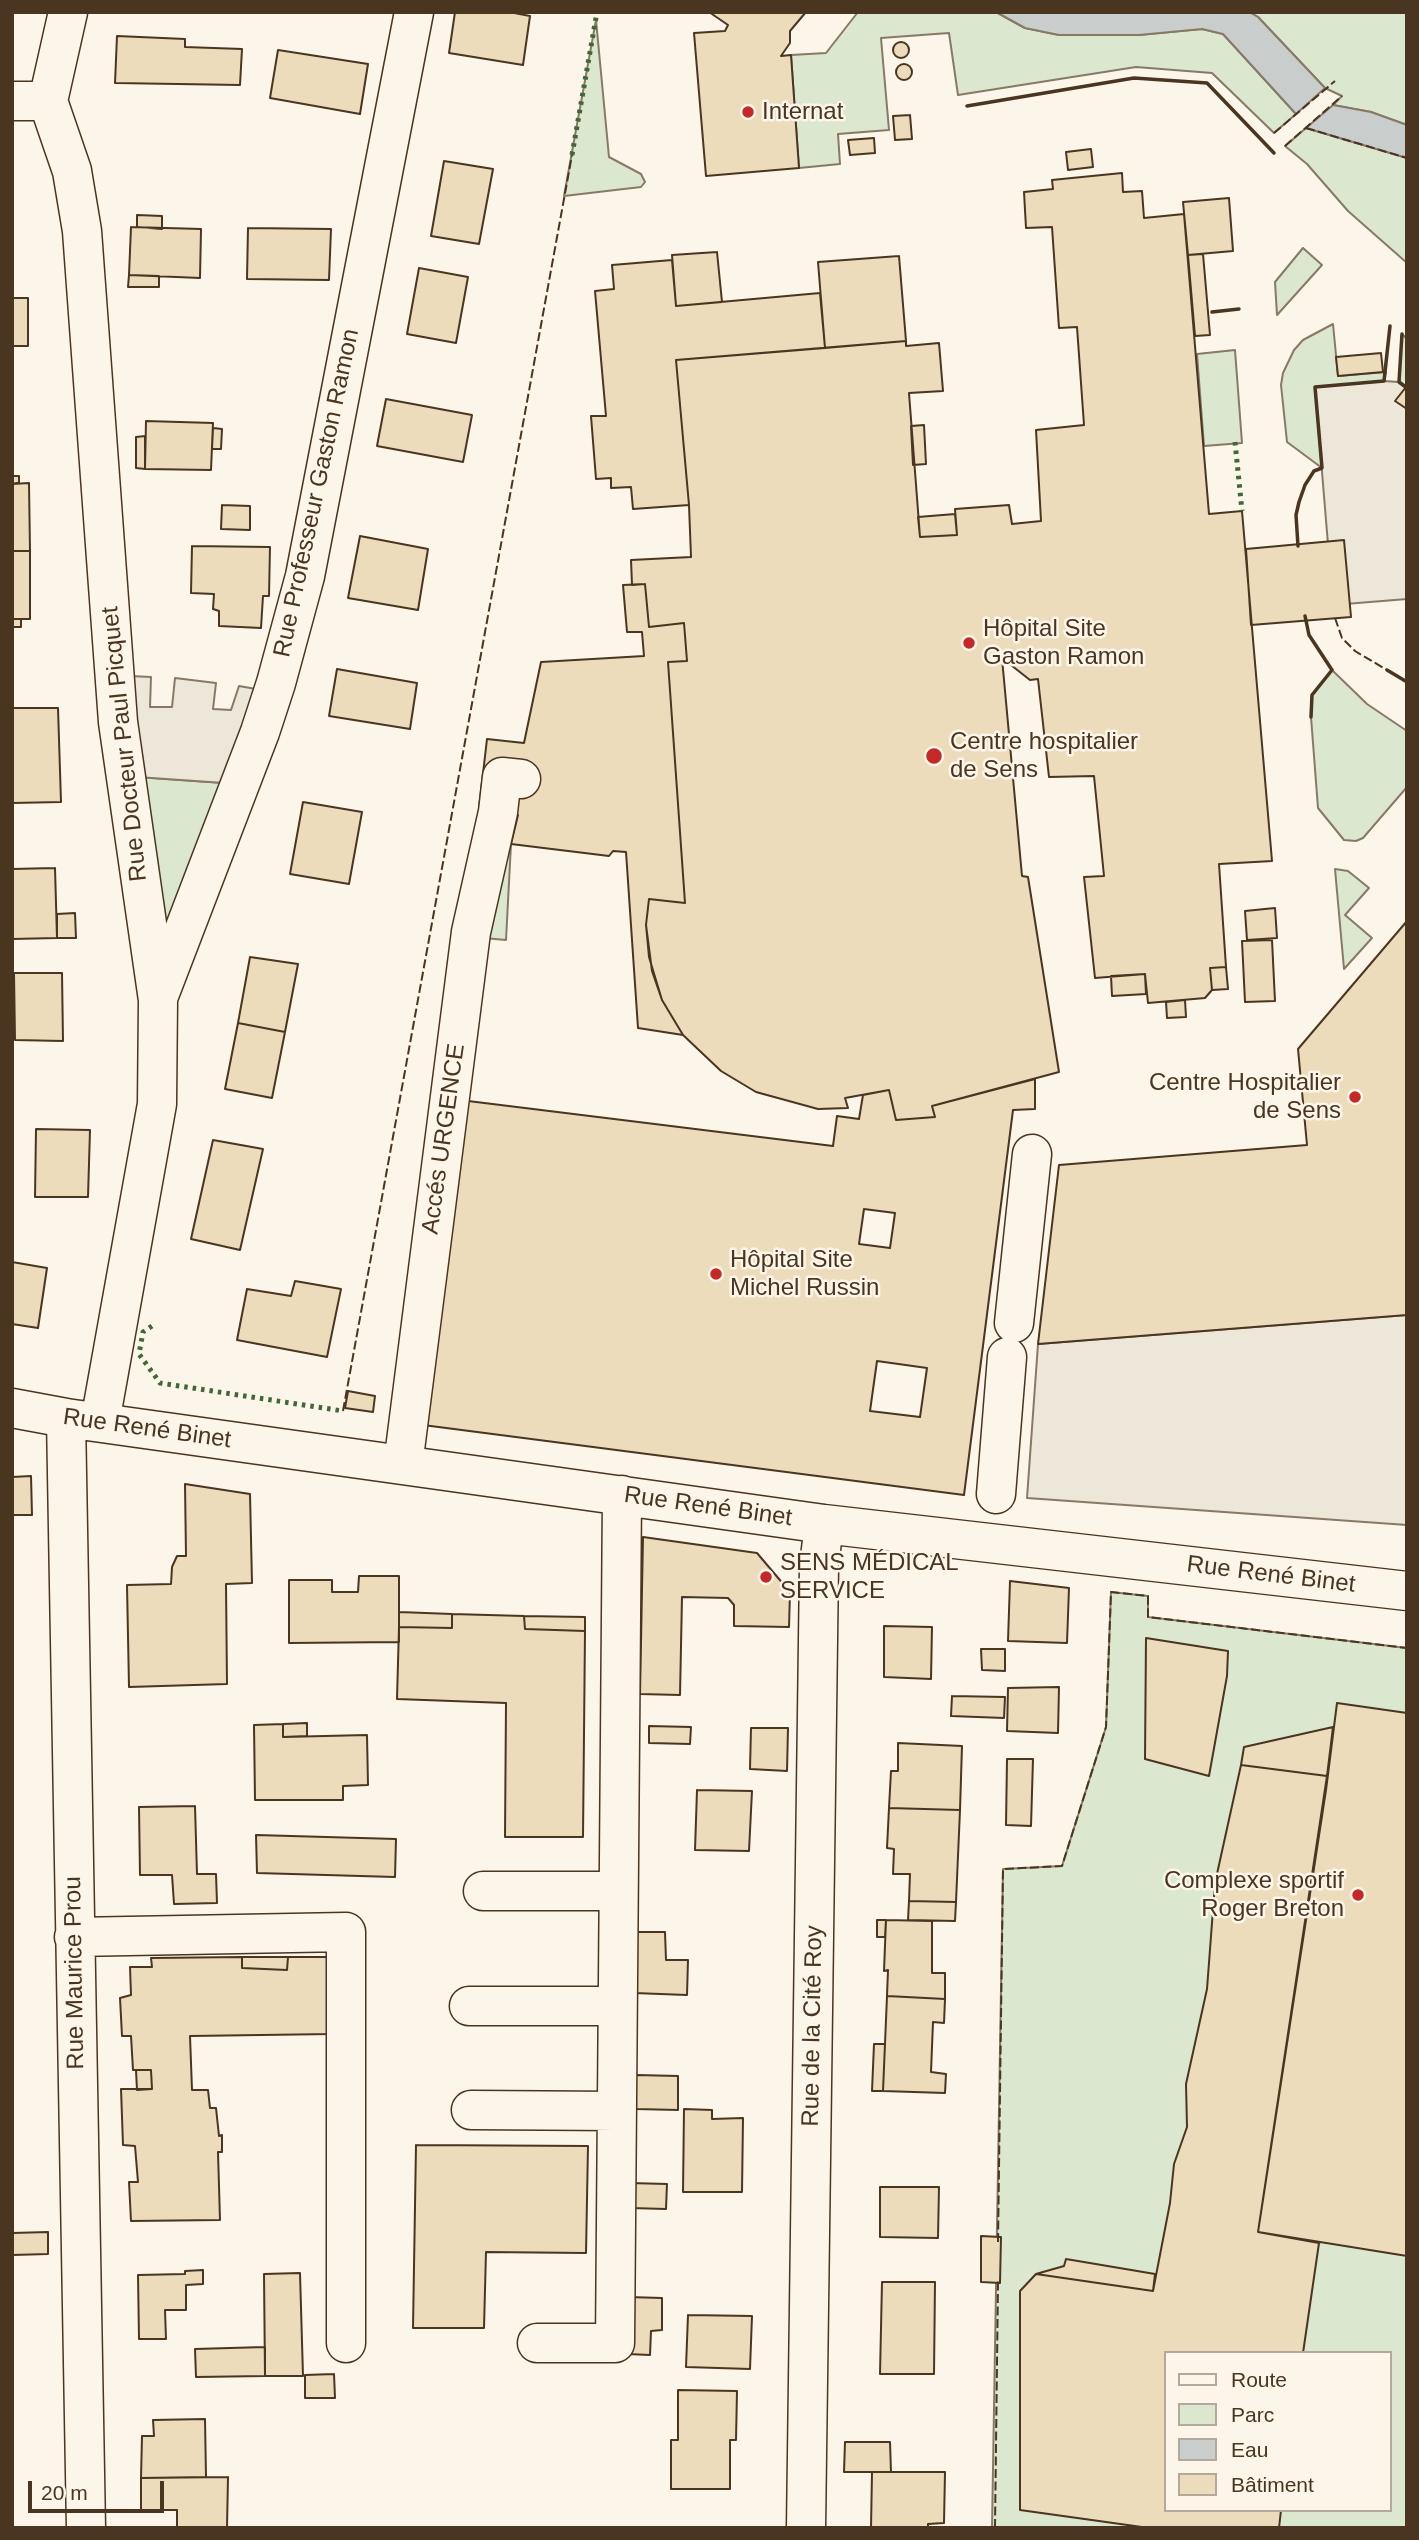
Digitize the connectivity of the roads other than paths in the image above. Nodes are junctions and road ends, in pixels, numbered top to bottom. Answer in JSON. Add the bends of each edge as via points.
{"nodes":[{"id":1,"x":68,"y":12,"type":"edge"},
{"id":2,"x":414,"y":12,"type":"edge"},
{"id":3,"x":30,"y":101,"type":"edge"},
{"id":4,"x":521,"y":779,"type":"dead end"},
{"id":5,"x":158,"y":1000,"type":"junction"},
{"id":6,"x":1032,"y":1154,"type":"dead end"},
{"id":7,"x":12,"y":1408,"type":"edge"},
{"id":8,"x":83,"y":1420,"type":"junction"},
{"id":9,"x":403,"y":1465,"type":"junction"},
{"id":10,"x":996,"y":1494,"type":"dead end"},
{"id":11,"x":622,"y":1495,"type":"junction"},
{"id":12,"x":824,"y":1524,"type":"junction"},
{"id":13,"x":1407,"y":1591,"type":"edge"},
{"id":14,"x":483,"y":1891,"type":"dead end"},
{"id":15,"x":618,"y":1891,"type":"junction"},
{"id":16,"x":74,"y":1937,"type":"junction"},
{"id":17,"x":469,"y":2006,"type":"dead end"},
{"id":18,"x":617,"y":2007,"type":"junction"},
{"id":19,"x":471,"y":2110,"type":"dead end"},
{"id":20,"x":616,"y":2110,"type":"junction"},
{"id":21,"x":346,"y":2343,"type":"dead end"},
{"id":22,"x":537,"y":2343,"type":"dead end"},
{"id":23,"x":86,"y":2528,"type":"edge"},
{"id":24,"x":806,"y":2528,"type":"edge"}],
"edges":[{"from":1,"to":3,"type":"street"},
{"from":2,"to":5,"type":"street","name":"Rue Professeur Gaston Ramon","via":[[304,576],[276,683],[253,732]]},
{"from":3,"to":5,"type":"street","name":"Rue Docteur Paul Picquet","via":[[72,171],[82,230],[126,722]]},
{"from":4,"to":9,"type":"street","name":"Accés URGENCE","via":[[502,777],[498,815],[471,932]]},
{"from":5,"to":8,"type":"street","name":"Rue Docteur Paul Picquet","via":[[157,1104]]},
{"from":6,"to":10,"type":"street"},
{"from":7,"to":8,"type":"street","name":"Rue René Binet"},
{"from":8,"to":9,"type":"street","name":"Rue René Binet"},
{"from":8,"to":16,"type":"street","name":"Rue Maurice Prou"},
{"from":9,"to":11,"type":"street","name":"Rue René Binet"},
{"from":11,"to":12,"type":"street","name":"Rue René Binet"},
{"from":11,"to":15,"type":"street"},
{"from":12,"to":13,"type":"street","name":"Rue René Binet"},
{"from":12,"to":24,"type":"street","name":"Rue de la Cité Roy","via":[[819,1566]]},
{"from":14,"to":15,"type":"street"},
{"from":15,"to":18,"type":"street"},
{"from":16,"to":21,"type":"street","via":[[346,1932]]},
{"from":16,"to":23,"type":"street","name":"Rue Maurice Prou"},
{"from":17,"to":18,"type":"street"},
{"from":18,"to":20,"type":"street"},
{"from":19,"to":20,"type":"street"},
{"from":20,"to":22,"type":"street","via":[[614,2343]]}]}
